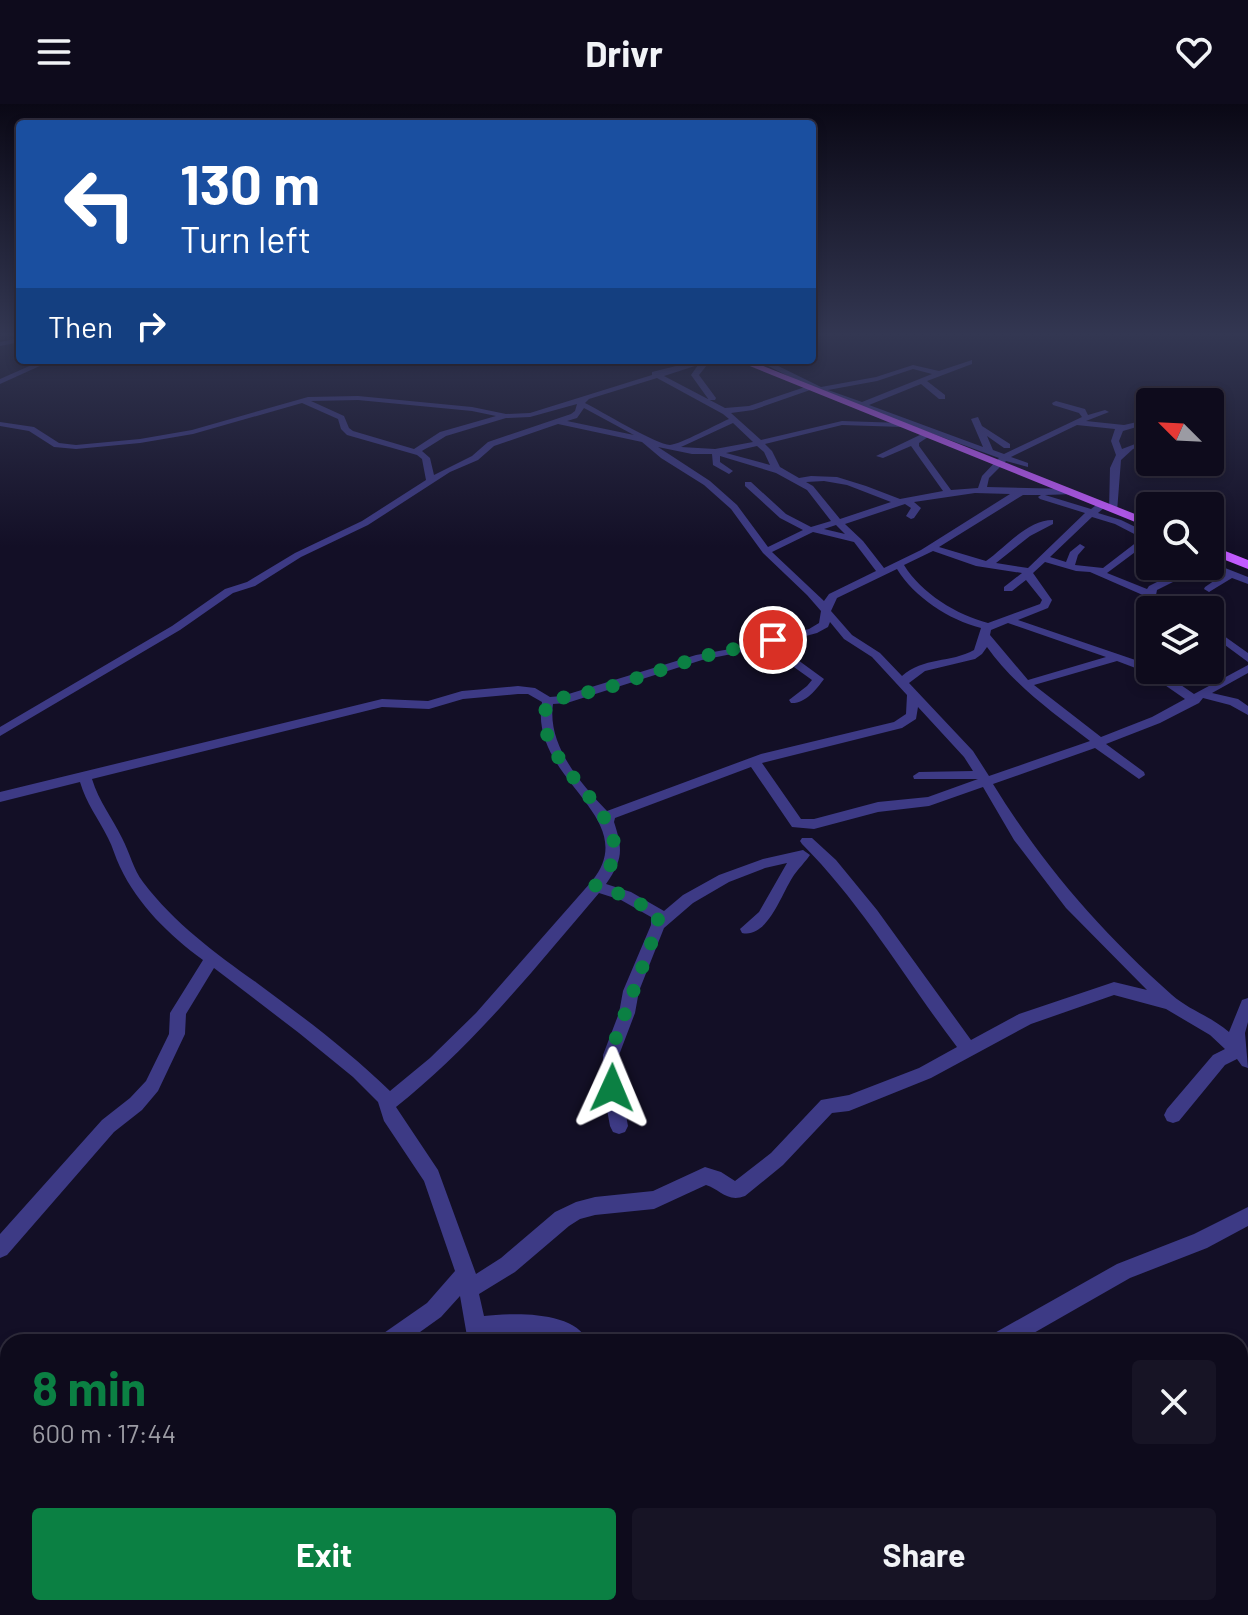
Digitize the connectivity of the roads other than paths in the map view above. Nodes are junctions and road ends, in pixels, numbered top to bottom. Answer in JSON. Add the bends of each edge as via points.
{"nodes":[{"id":1,"x":283,"y":406,"type":"edge"},
{"id":2,"x":313,"y":406,"type":"edge"},
{"id":3,"x":436,"y":406,"type":"edge"},
{"id":4,"x":567,"y":406,"type":"edge"},
{"id":5,"x":580,"y":406,"type":"edge"},
{"id":6,"x":587,"y":406,"type":"edge"},
{"id":7,"x":718,"y":406,"type":"edge"},
{"id":8,"x":759,"y":406,"type":"edge"},
{"id":9,"x":855,"y":406,"type":"edge"},
{"id":10,"x":863,"y":406,"type":"edge"},
{"id":11,"x":1064,"y":406,"type":"edge"},
{"id":12,"x":724,"y":411,"type":"junction"},
{"id":13,"x":1105,"y":412,"type":"dead end"},
{"id":14,"x":506,"y":416,"type":"junction"},
{"id":15,"x":1086,"y":418,"type":"junction"},
{"id":16,"x":733,"y":420,"type":"junction"},
{"id":17,"x":560,"y":422,"type":"junction"},
{"id":18,"x":865,"y":423,"type":"junction"},
{"id":19,"x":1077,"y":423,"type":"junction"},
{"id":20,"x":0,"y":424,"type":"edge"},
{"id":21,"x":1136,"y":424,"type":"edge"},
{"id":22,"x":903,"y":425,"type":"junction"},
{"id":23,"x":741,"y":427,"type":"junction"},
{"id":24,"x":1122,"y":427,"type":"junction"},
{"id":25,"x":818,"y":429,"type":"junction"},
{"id":26,"x":835,"y":435,"type":"dead end"},
{"id":27,"x":927,"y":435,"type":"junction"},
{"id":28,"x":914,"y":442,"type":"junction"},
{"id":29,"x":758,"y":443,"type":"junction"},
{"id":30,"x":652,"y":444,"type":"junction"},
{"id":31,"x":1136,"y":445,"type":"edge"},
{"id":32,"x":986,"y":446,"type":"junction"},
{"id":33,"x":1007,"y":446,"type":"dead end"},
{"id":34,"x":672,"y":448,"type":"junction"},
{"id":35,"x":734,"y":449,"type":"junction"},
{"id":36,"x":416,"y":451,"type":"junction"},
{"id":37,"x":641,"y":451,"type":"dead end"},
{"id":38,"x":717,"y":453,"type":"junction"},
{"id":39,"x":1120,"y":454,"type":"junction"},
{"id":40,"x":880,"y":456,"type":"dead end"},
{"id":41,"x":772,"y":458,"type":"junction"},
{"id":42,"x":1001,"y":460,"type":"junction"},
{"id":43,"x":744,"y":462,"type":"junction"},
{"id":44,"x":1025,"y":465,"type":"dead end"},
{"id":45,"x":729,"y":471,"type":"dead end"},
{"id":46,"x":780,"y":471,"type":"junction"},
{"id":47,"x":431,"y":481,"type":"junction"},
{"id":48,"x":799,"y":481,"type":"junction"},
{"id":49,"x":748,"y":484,"type":"dead end"},
{"id":50,"x":982,"y":491,"type":"junction"},
{"id":51,"x":1025,"y":492,"type":"junction"},
{"id":52,"x":950,"y":495,"type":"junction"},
{"id":53,"x":1067,"y":500,"type":"junction"},
{"id":54,"x":904,"y":501,"type":"junction"},
{"id":55,"x":1096,"y":510,"type":"junction"},
{"id":56,"x":1114,"y":510,"type":"junction"},
{"id":57,"x":911,"y":516,"type":"dead end"},
{"id":58,"x":1136,"y":519,"type":"edge"},
{"id":59,"x":1050,"y":522,"type":"dead end"},
{"id":60,"x":838,"y":523,"type":"junction"},
{"id":61,"x":1077,"y":524,"type":"junction"},
{"id":62,"x":812,"y":529,"type":"junction"},
{"id":63,"x":1136,"y":531,"type":"edge"},
{"id":64,"x":856,"y":540,"type":"junction"},
{"id":65,"x":931,"y":547,"type":"junction"},
{"id":66,"x":1080,"y":547,"type":"dead end"},
{"id":67,"x":865,"y":549,"type":"junction"},
{"id":68,"x":1136,"y":549,"type":"edge"},
{"id":69,"x":766,"y":551,"type":"junction"},
{"id":70,"x":1224,"y":555,"type":"edge"},
{"id":71,"x":1043,"y":558,"type":"junction"},
{"id":72,"x":1246,"y":564,"type":"edge"},
{"id":73,"x":987,"y":565,"type":"junction"},
{"id":74,"x":1070,"y":566,"type":"junction"},
{"id":75,"x":902,"y":568,"type":"junction"},
{"id":76,"x":881,"y":569,"type":"junction"},
{"id":77,"x":1093,"y":571,"type":"junction"},
{"id":78,"x":1224,"y":571,"type":"edge"},
{"id":79,"x":1029,"y":572,"type":"junction"},
{"id":80,"x":1224,"y":572,"type":"edge"},
{"id":81,"x":1227,"y":572,"type":"junction"},
{"id":82,"x":1167,"y":580,"type":"edge"},
{"id":83,"x":1248,"y":581,"type":"edge"},
{"id":84,"x":1008,"y":589,"type":"dead end"},
{"id":85,"x":1209,"y":589,"type":"dead end"},
{"id":86,"x":1150,"y":595,"type":"joint"},
{"id":87,"x":828,"y":613,"type":"junction"},
{"id":88,"x":1011,"y":621,"type":"junction"},
{"id":89,"x":987,"y":631,"type":"junction"},
{"id":90,"x":1224,"y":640,"type":"edge"},
{"id":91,"x":766,"y":642,"type":"junction"},
{"id":92,"x":1120,"y":657,"type":"junction"},
{"id":93,"x":1248,"y":659,"type":"edge"},
{"id":94,"x":1136,"y":664,"type":"edge"},
{"id":95,"x":1248,"y":668,"type":"edge"},
{"id":96,"x":902,"y":683,"type":"junction"},
{"id":97,"x":1026,"y":684,"type":"junction"},
{"id":98,"x":1175,"y":684,"type":"edge"},
{"id":99,"x":913,"y":696,"type":"junction"},
{"id":100,"x":1200,"y":698,"type":"junction"},
{"id":101,"x":795,"y":700,"type":"dead end"},
{"id":102,"x":548,"y":701,"type":"junction"},
{"id":103,"x":1248,"y":711,"type":"edge"},
{"id":104,"x":0,"y":732,"type":"edge"},
{"id":105,"x":1097,"y":743,"type":"junction"},
{"id":106,"x":754,"y":761,"type":"junction"},
{"id":107,"x":85,"y":775,"type":"junction"},
{"id":108,"x":1139,"y":775,"type":"dead end"},
{"id":109,"x":919,"y":776,"type":"dead end"},
{"id":110,"x":984,"y":778,"type":"junction"},
{"id":111,"x":0,"y":797,"type":"edge"},
{"id":112,"x":607,"y":819,"type":"junction"},
{"id":113,"x":801,"y":825,"type":"junction"},
{"id":114,"x":805,"y":848,"type":"junction"},
{"id":115,"x":595,"y":886,"type":"junction"},
{"id":116,"x":658,"y":925,"type":"junction"},
{"id":117,"x":747,"y":929,"type":"dead end"},
{"id":118,"x":212,"y":958,"type":"junction"},
{"id":119,"x":1248,"y":1005,"type":"edge"},
{"id":120,"x":1175,"y":1006,"type":"junction"},
{"id":121,"x":967,"y":1048,"type":"junction"},
{"id":122,"x":1243,"y":1055,"type":"edge"},
{"id":123,"x":387,"y":1104,"type":"junction"},
{"id":124,"x":1173,"y":1115,"type":"dead end"},
{"id":125,"x":619,"y":1126,"type":"dead end"},
{"id":126,"x":1248,"y":1216,"type":"edge"},
{"id":127,"x":0,"y":1248,"type":"edge"},
{"id":128,"x":468,"y":1282,"type":"junction"},
{"id":129,"x":400,"y":1334,"type":"edge"},
{"id":130,"x":477,"y":1334,"type":"edge"},
{"id":131,"x":480,"y":1334,"type":"edge"},
{"id":132,"x":568,"y":1334,"type":"edge"},
{"id":133,"x":1012,"y":1334,"type":"edge"}],
"edges":[{"from":1,"to":20,"type":"street","via":[[219,426],[105,445],[57,445],[40,432]]},
{"from":2,"to":36,"type":"street","via":[[341,418],[350,433]]},
{"from":3,"to":14,"type":"street"},
{"from":4,"to":14,"type":"street"},
{"from":5,"to":17,"type":"street","via":[[579,412]]},
{"from":6,"to":30,"type":"street"},
{"from":7,"to":12,"type":"street"},
{"from":8,"to":12,"type":"street"},
{"from":9,"to":22,"type":"main road"},
{"from":10,"to":32,"type":"street"},
{"from":11,"to":15,"type":"street","via":[[1082,411]]},
{"from":12,"to":16,"type":"street"},
{"from":13,"to":15,"type":"street"},
{"from":14,"to":36,"type":"street","via":[[443,434]]},
{"from":15,"to":19,"type":"street"},
{"from":16,"to":23,"type":"street"},
{"from":16,"to":34,"type":"street"},
{"from":17,"to":30,"type":"street"},
{"from":17,"to":47,"type":"street","via":[[491,444]]},
{"from":18,"to":22,"type":"street"},
{"from":18,"to":25,"type":"street"},
{"from":18,"to":28,"type":"street"},
{"from":19,"to":24,"type":"street"},
{"from":19,"to":42,"type":"street"},
{"from":21,"to":24,"type":"street"},
{"from":22,"to":27,"type":"main road"},
{"from":23,"to":29,"type":"street"},
{"from":23,"to":35,"type":"street","via":[[732,441]]},
{"from":24,"to":39,"type":"street","via":[[1115,441]]},
{"from":25,"to":26,"type":"street"},
{"from":25,"to":29,"type":"street"},
{"from":27,"to":28,"type":"street"},
{"from":27,"to":42,"type":"main road"},
{"from":28,"to":40,"type":"street"},
{"from":28,"to":52,"type":"street"},
{"from":29,"to":35,"type":"street"},
{"from":29,"to":41,"type":"street"},
{"from":30,"to":34,"type":"street"},
{"from":30,"to":37,"type":"street"},
{"from":30,"to":69,"type":"street","via":[[717,490]]},
{"from":31,"to":39,"type":"street"},
{"from":32,"to":33,"type":"street","via":[[978,424]]},
{"from":32,"to":42,"type":"street"},
{"from":34,"to":38,"type":"street"},
{"from":35,"to":38,"type":"street"},
{"from":36,"to":47,"type":"street","via":[[426,458]]},
{"from":38,"to":43,"type":"street"},
{"from":38,"to":45,"type":"street","via":[[716,463]]},
{"from":39,"to":56,"type":"street","via":[[1114,471]]},
{"from":41,"to":43,"type":"street"},
{"from":41,"to":46,"type":"street"},
{"from":42,"to":44,"type":"street"},
{"from":42,"to":50,"type":"street","via":[[984,476]]},
{"from":42,"to":53,"type":"main road"},
{"from":43,"to":46,"type":"street"},
{"from":46,"to":48,"type":"street"},
{"from":47,"to":104,"type":"street","via":[[365,523],[229,591]]},
{"from":48,"to":54,"type":"street","via":[[831,480]]},
{"from":48,"to":60,"type":"street"},
{"from":49,"to":62,"type":"street","via":[[783,516]]},
{"from":50,"to":51,"type":"street"},
{"from":50,"to":52,"type":"street"},
{"from":51,"to":53,"type":"street"},
{"from":51,"to":65,"type":"street"},
{"from":52,"to":54,"type":"street"},
{"from":53,"to":55,"type":"main road"},
{"from":53,"to":61,"type":"street"},
{"from":54,"to":57,"type":"street","via":[[916,508]]},
{"from":54,"to":60,"type":"street"},
{"from":55,"to":56,"type":"main road"},
{"from":55,"to":61,"type":"street"},
{"from":55,"to":63,"type":"street"},
{"from":56,"to":58,"type":"main road"},
{"from":59,"to":73,"type":"street","via":[[1036,526]]},
{"from":60,"to":62,"type":"street"},
{"from":60,"to":64,"type":"street"},
{"from":61,"to":71,"type":"street"},
{"from":62,"to":64,"type":"street"},
{"from":62,"to":69,"type":"street"},
{"from":64,"to":67,"type":"street"},
{"from":65,"to":73,"type":"street"},
{"from":65,"to":75,"type":"street"},
{"from":66,"to":74,"type":"street"},
{"from":67,"to":75,"type":"street"},
{"from":67,"to":76,"type":"street"},
{"from":68,"to":77,"type":"street","via":[[1110,569]]},
{"from":69,"to":87,"type":"street"},
{"from":70,"to":72,"type":"main road"},
{"from":71,"to":74,"type":"street"},
{"from":71,"to":79,"type":"street"},
{"from":72,"to":81,"type":"street"},
{"from":73,"to":79,"type":"street"},
{"from":74,"to":77,"type":"street"},
{"from":75,"to":76,"type":"street"},
{"from":75,"to":89,"type":"street","via":[[962,619]]},
{"from":76,"to":87,"type":"street","via":[[829,600]]},
{"from":77,"to":86,"type":"street"},
{"from":78,"to":81,"type":"street"},
{"from":79,"to":84,"type":"street"},
{"from":79,"to":88,"type":"street","via":[[1047,600]]},
{"from":80,"to":81,"type":"street"},
{"from":81,"to":83,"type":"street"},
{"from":81,"to":85,"type":"street"},
{"from":82,"to":86,"type":"street"},
{"from":87,"to":91,"type":"street","via":[[819,629]]},
{"from":87,"to":96,"type":"street"},
{"from":88,"to":89,"type":"street"},
{"from":88,"to":92,"type":"street"},
{"from":89,"to":96,"type":"street","via":[[974,654],[927,666]]},
{"from":89,"to":97,"type":"street","via":[[1003,663]]},
{"from":90,"to":93,"type":"street"},
{"from":91,"to":101,"type":"street","via":[[818,679]]},
{"from":91,"to":102,"type":"street"},
{"from":92,"to":94,"type":"street"},
{"from":92,"to":97,"type":"street"},
{"from":95,"to":100,"type":"street"},
{"from":96,"to":99,"type":"street"},
{"from":97,"to":105,"type":"street"},
{"from":98,"to":100,"type":"street"},
{"from":99,"to":106,"type":"street","via":[[912,716],[898,725]]},
{"from":99,"to":110,"type":"street","via":[[969,754]]},
{"from":100,"to":103,"type":"street","via":[[1234,702]]},
{"from":100,"to":105,"type":"street"},
{"from":102,"to":107,"type":"street","via":[[518,690],[462,695],[429,705],[382,703]]},
{"from":102,"to":112,"type":"street","via":[[544,724],[556,751]]},
{"from":105,"to":108,"type":"street"},
{"from":105,"to":110,"type":"street"},
{"from":106,"to":112,"type":"street"},
{"from":106,"to":113,"type":"street"},
{"from":107,"to":111,"type":"street"},
{"from":107,"to":118,"type":"street","via":[[91,798],[136,884],[166,920]]},
{"from":109,"to":110,"type":"street"},
{"from":110,"to":113,"type":"street","via":[[920,803]]},
{"from":110,"to":120,"type":"street","via":[[1023,844],[1071,904]]},
{"from":112,"to":115,"type":"street","via":[[614,854]]},
{"from":113,"to":114,"type":"street"},
{"from":114,"to":116,"type":"street","via":[[733,875],[673,908]]},
{"from":114,"to":117,"type":"street","via":[[764,916]]},
{"from":114,"to":121,"type":"street","via":[[860,897]]},
{"from":115,"to":116,"type":"street","via":[[648,906],[658,914]]},
{"from":115,"to":123,"type":"street","via":[[481,1016]]},
{"from":116,"to":125,"type":"street","via":[[611,1055]]},
{"from":118,"to":123,"type":"street","via":[[359,1072]]},
{"from":118,"to":127,"type":"street","via":[[178,1013],[177,1034],[152,1086],[108,1126]]},
{"from":119,"to":122,"type":"street","via":[[1236,1032]]},
{"from":120,"to":121,"type":"street","via":[[1114,988],[1025,1019]]},
{"from":120,"to":122,"type":"street","via":[[1216,1030]]},
{"from":121,"to":128,"type":"street","via":[[925,1073],[827,1106],[777,1159],[738,1190],[705,1176],[654,1200],[576,1211],[508,1265]]},
{"from":122,"to":124,"type":"street","via":[[1219,1060]]},
{"from":123,"to":128,"type":"street","via":[[432,1176]]},
{"from":126,"to":133,"type":"street","via":[[1124,1271]]},
{"from":128,"to":129,"type":"street"},
{"from":128,"to":130,"type":"street"},
{"from":131,"to":132,"type":"street","via":[[515,1323]]}]}
